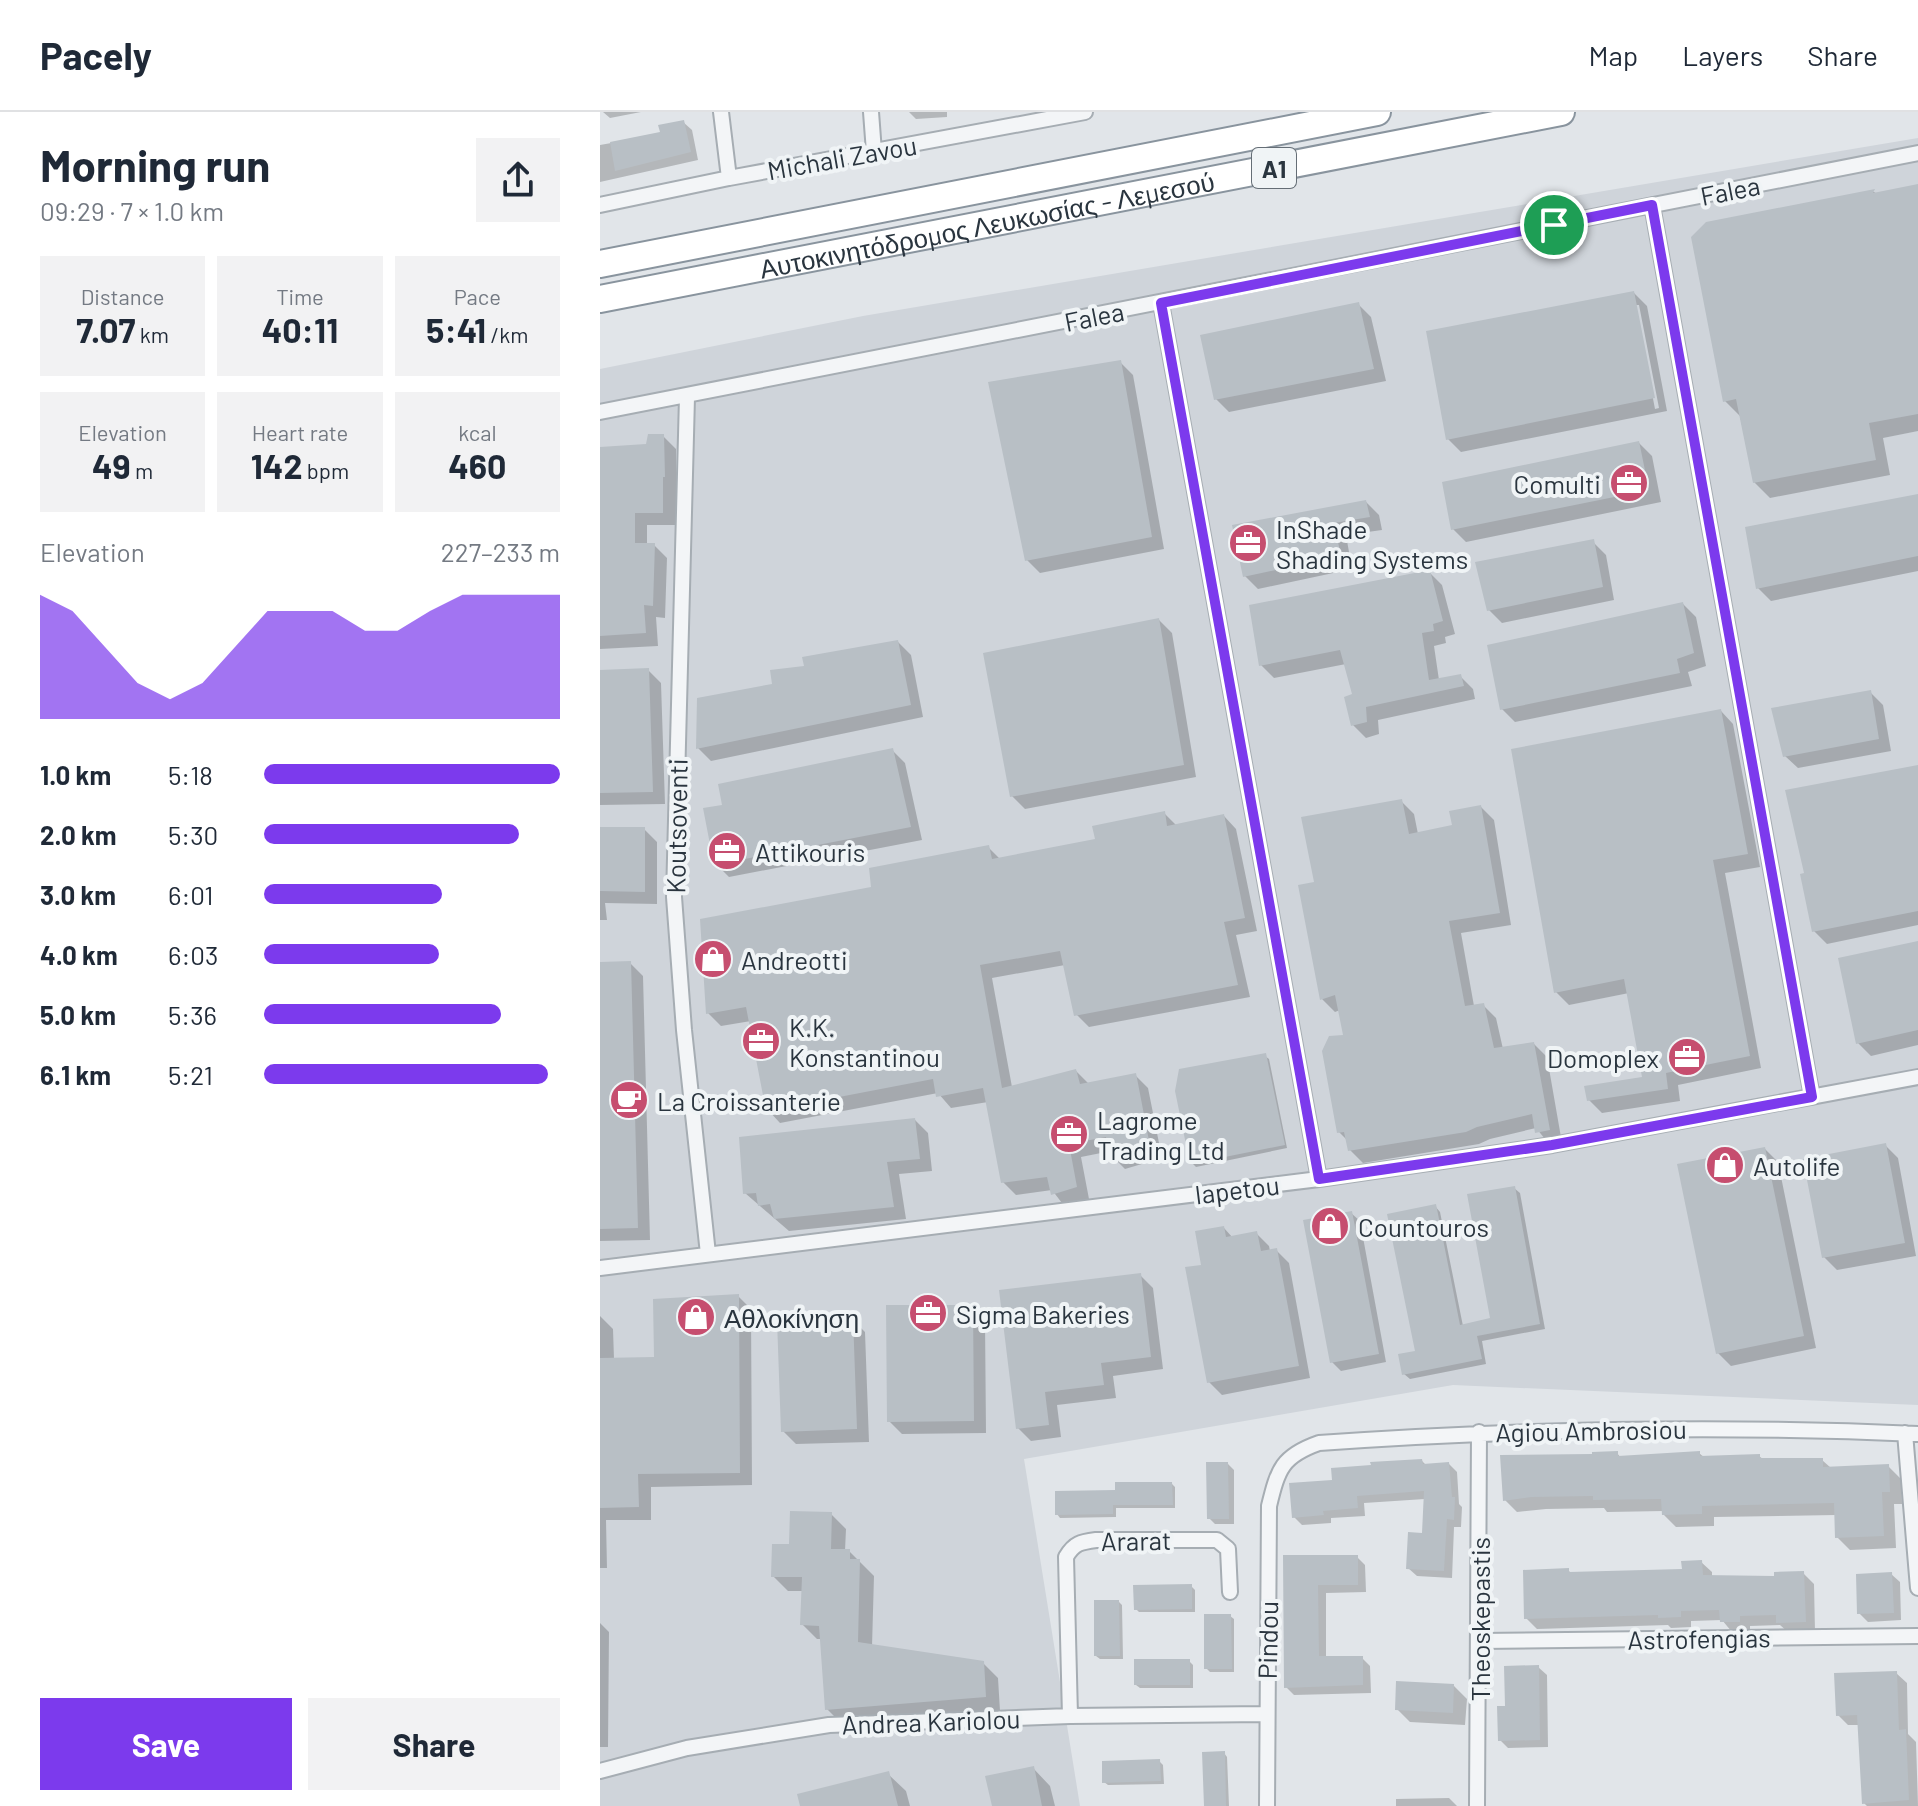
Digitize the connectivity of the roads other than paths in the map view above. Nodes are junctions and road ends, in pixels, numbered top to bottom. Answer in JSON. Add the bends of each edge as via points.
{"nodes":[{"id":1,"x":721,"y":112,"type":"edge"},
{"id":2,"x":871,"y":112,"type":"edge"},
{"id":3,"x":1081,"y":112,"type":"edge"},
{"id":4,"x":1377,"y":112,"type":"edge"},
{"id":5,"x":1561,"y":112,"type":"edge"},
{"id":6,"x":874,"y":152,"type":"junction"},
{"id":7,"x":1918,"y":153,"type":"edge"},
{"id":8,"x":729,"y":178,"type":"junction"},
{"id":9,"x":600,"y":205,"type":"edge"},
{"id":10,"x":1652,"y":205,"type":"junction"},
{"id":11,"x":987,"y":224,"type":"junction"},
{"id":12,"x":600,"y":264,"type":"edge"},
{"id":13,"x":600,"y":299,"type":"edge"},
{"id":14,"x":1161,"y":303,"type":"junction"},
{"id":15,"x":600,"y":313,"type":"edge"},
{"id":16,"x":687,"y":397,"type":"junction"},
{"id":17,"x":600,"y":412,"type":"edge"},
{"id":18,"x":1918,"y":1077,"type":"edge"},
{"id":19,"x":1812,"y":1097,"type":"junction"},
{"id":20,"x":1319,"y":1179,"type":"junction"},
{"id":21,"x":708,"y":1254,"type":"junction"},
{"id":22,"x":600,"y":1268,"type":"edge"},
{"id":23,"x":1479,"y":1432,"type":"junction"},
{"id":24,"x":1912,"y":1434,"type":"edge"},
{"id":25,"x":1276,"y":1475,"type":"joint"},
{"id":26,"x":1918,"y":1588,"type":"edge"},
{"id":27,"x":1230,"y":1592,"type":"dead end"},
{"id":28,"x":1918,"y":1636,"type":"edge"},
{"id":29,"x":1480,"y":1641,"type":"junction"},
{"id":30,"x":1266,"y":1714,"type":"junction"},
{"id":31,"x":1070,"y":1716,"type":"junction"},
{"id":32,"x":600,"y":1771,"type":"edge"},
{"id":33,"x":1267,"y":1806,"type":"edge"},
{"id":34,"x":1477,"y":1806,"type":"edge"}],
"edges":[{"from":1,"to":8,"type":"street"},
{"from":2,"to":6,"type":"street"},
{"from":3,"to":6,"type":"street","name":"Michali Zavou"},
{"from":4,"to":12,"type":"highway","name":"Αυτοκινητόδρομος Λευκωσίας - Λεμεσού","number":"A1"},
{"from":5,"to":11,"type":"highway","name":"Αυτοκινητόδρομος Λευκωσίας - Λεμεσού","number":"A1"},
{"from":6,"to":8,"type":"street","name":"Michali Zavou"},
{"from":7,"to":10,"type":"street","name":"Falea"},
{"from":8,"to":9,"type":"street","name":"Michali Zavou"},
{"from":10,"to":14,"type":"street","name":"Falea"},
{"from":10,"to":19,"type":"street"},
{"from":11,"to":13,"type":"highway","name":"Αυτοκινητόδρομος Λευκωσίας - Λεμεσού","number":"A1"},
{"from":11,"to":15,"type":"highway","via":[[859,258]]},
{"from":14,"to":16,"type":"street","name":"Falea"},
{"from":14,"to":20,"type":"street"},
{"from":16,"to":17,"type":"street","name":"Falea"},
{"from":16,"to":21,"type":"street","name":"Koutsoventi","via":[[674,897]]},
{"from":18,"to":19,"type":"street","name":"Iapetou"},
{"from":19,"to":20,"type":"street","name":"Iapetou","via":[[1552,1145]]},
{"from":20,"to":21,"type":"street","name":"Iapetou"},
{"from":21,"to":22,"type":"street","name":"Iapetou"},
{"from":23,"to":24,"type":"street","name":"Agiou Ambrosiou","via":[[1720,1428]]},
{"from":23,"to":25,"type":"street","name":"Agiou Ambrosiou","via":[[1319,1443],[1296,1451]]},
{"from":23,"to":29,"type":"street","name":"Theoskepastis"},
{"from":24,"to":26,"type":"street"},
{"from":25,"to":30,"type":"street","name":"Pindou","via":[[1269,1506]]},
{"from":27,"to":31,"type":"street","name":"Ararat","via":[[1228,1549],[1217,1540],[1096,1540],[1072,1547],[1066,1557]]},
{"from":28,"to":29,"type":"street","name":"Astrofengias"},
{"from":29,"to":34,"type":"street","name":"Theoskepastis"},
{"from":30,"to":31,"type":"street","name":"Andrea Kariolou"},
{"from":30,"to":33,"type":"street","name":"Pindou"},
{"from":31,"to":32,"type":"street","name":"Andrea Kariolou","via":[[829,1725],[687,1748]]}]}
